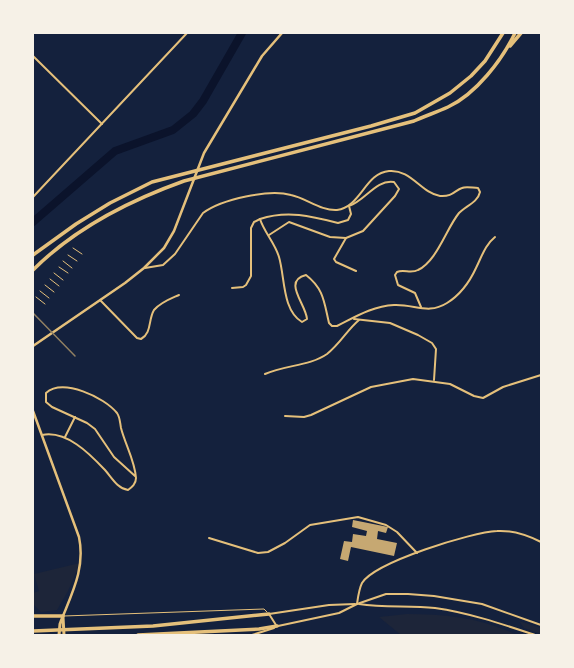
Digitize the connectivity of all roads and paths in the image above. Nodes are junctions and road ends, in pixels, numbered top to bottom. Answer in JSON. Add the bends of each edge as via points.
{"nodes":[{"id":1,"x":187,"y":33,"type":"edge"},
{"id":2,"x":282,"y":33,"type":"edge"},
{"id":3,"x":503,"y":33,"type":"edge"},
{"id":4,"x":515,"y":33,"type":"edge"},
{"id":5,"x":520,"y":33,"type":"edge"},
{"id":6,"x":509,"y":46,"type":"junction"},
{"id":7,"x":33,"y":56,"type":"edge"},
{"id":8,"x":102,"y":124,"type":"junction"},
{"id":9,"x":33,"y":197,"type":"edge"},
{"id":10,"x":349,"y":206,"type":"junction"},
{"id":11,"x":260,"y":219,"type":"junction"},
{"id":12,"x":269,"y":235,"type":"junction"},
{"id":13,"x":496,"y":237,"type":"dead end"},
{"id":14,"x":346,"y":238,"type":"junction"},
{"id":15,"x":73,"y":248,"type":"dead end"},
{"id":16,"x":82,"y":254,"type":"dead end"},
{"id":17,"x":33,"y":255,"type":"edge"},
{"id":18,"x":68,"y":255,"type":"dead end"},
{"id":19,"x":64,"y":261,"type":"dead end"},
{"id":20,"x":77,"y":262,"type":"dead end"},
{"id":21,"x":59,"y":267,"type":"dead end"},
{"id":22,"x":72,"y":268,"type":"dead end"},
{"id":23,"x":144,"y":268,"type":"junction"},
{"id":24,"x":33,"y":270,"type":"edge"},
{"id":25,"x":356,"y":271,"type":"dead end"},
{"id":26,"x":54,"y":273,"type":"dead end"},
{"id":27,"x":68,"y":273,"type":"dead end"},
{"id":28,"x":50,"y":279,"type":"dead end"},
{"id":29,"x":63,"y":280,"type":"dead end"},
{"id":30,"x":45,"y":285,"type":"dead end"},
{"id":31,"x":59,"y":286,"type":"dead end"},
{"id":32,"x":232,"y":288,"type":"dead end"},
{"id":33,"x":40,"y":291,"type":"dead end"},
{"id":34,"x":54,"y":292,"type":"dead end"},
{"id":35,"x":179,"y":295,"type":"dead end"},
{"id":36,"x":36,"y":297,"type":"dead end"},
{"id":37,"x":50,"y":298,"type":"dead end"},
{"id":38,"x":100,"y":299,"type":"junction"},
{"id":39,"x":45,"y":304,"type":"dead end"},
{"id":40,"x":421,"y":307,"type":"junction"},
{"id":41,"x":352,"y":318,"type":"junction"},
{"id":42,"x":360,"y":319,"type":"junction"},
{"id":43,"x":33,"y":346,"type":"edge"},
{"id":44,"x":265,"y":374,"type":"dead end"},
{"id":45,"x":541,"y":375,"type":"edge"},
{"id":46,"x":434,"y":380,"type":"junction"},
{"id":47,"x":33,"y":411,"type":"edge"},
{"id":48,"x":285,"y":416,"type":"dead end"},
{"id":49,"x":75,"y":417,"type":"junction"},
{"id":50,"x":42,"y":435,"type":"junction"},
{"id":51,"x":65,"y":437,"type":"junction"},
{"id":52,"x":135,"y":476,"type":"junction"},
{"id":53,"x":210,"y":538,"type":"dead end"},
{"id":54,"x":541,"y":542,"type":"edge"},
{"id":55,"x":417,"y":553,"type":"junction"},
{"id":56,"x":357,"y":604,"type":"junction"},
{"id":57,"x":269,"y":614,"type":"junction"},
{"id":58,"x":33,"y":616,"type":"edge"},
{"id":59,"x":63,"y":616,"type":"junction"},
{"id":60,"x":541,"y":625,"type":"edge"},
{"id":61,"x":277,"y":626,"type":"junction"},
{"id":62,"x":33,"y":631,"type":"edge"},
{"id":63,"x":59,"y":635,"type":"edge"},
{"id":64,"x":64,"y":635,"type":"edge"},
{"id":65,"x":138,"y":635,"type":"edge"},
{"id":66,"x":252,"y":635,"type":"edge"},
{"id":67,"x":535,"y":635,"type":"edge"}],
"edges":[{"from":1,"to":8,"type":"street"},
{"from":2,"to":23,"type":"street","via":[[262,56],[204,153],[174,231],[164,248]]},
{"from":3,"to":17,"type":"highway","via":[[485,61],[471,76],[450,93],[415,113],[152,182],[110,203],[44,245]]},
{"from":4,"to":6,"type":"highway"},
{"from":5,"to":6,"type":"highway"},
{"from":6,"to":24,"type":"highway","via":[[484,78],[449,107],[414,121],[184,180],[114,210],[77,234]]},
{"from":7,"to":8,"type":"street"},
{"from":8,"to":9,"type":"street"},
{"from":10,"to":11,"type":"street","via":[[351,214],[348,220],[338,223],[291,213]]},
{"from":10,"to":14,"type":"street","via":[[356,204],[366,194],[386,182],[394,182],[399,187],[395,196],[363,231]]},
{"from":10,"to":23,"type":"street","via":[[331,210],[290,194],[270,193],[209,208],[176,254],[163,265]]},
{"from":10,"to":40,"type":"street","via":[[378,175],[389,171],[405,175],[438,195],[453,194],[462,188],[478,188],[479,196],[459,213],[429,261],[419,270],[401,270],[395,275],[398,285],[415,293]]},
{"from":11,"to":12,"type":"street"},
{"from":11,"to":32,"type":"street","via":[[254,222],[251,228],[251,276],[243,287]]},
{"from":12,"to":14,"type":"street","via":[[289,222],[330,237]]},
{"from":12,"to":41,"type":"street","via":[[279,257],[287,301],[298,320],[302,322],[307,319],[294,284],[297,278],[306,274],[320,289],[332,326]]},
{"from":13,"to":40,"type":"street","via":[[483,252],[471,278],[461,291],[448,303],[435,310]]},
{"from":14,"to":25,"type":"street","via":[[334,259]]},
{"from":15,"to":16,"type":"lane"},
{"from":18,"to":20,"type":"lane"},
{"from":19,"to":22,"type":"lane"},
{"from":21,"to":27,"type":"lane"},
{"from":23,"to":38,"type":"street"},
{"from":26,"to":29,"type":"lane"},
{"from":28,"to":31,"type":"lane"},
{"from":30,"to":34,"type":"lane"},
{"from":33,"to":37,"type":"lane"},
{"from":35,"to":38,"type":"street","via":[[162,302],[154,310],[149,330],[141,339],[137,338]]},
{"from":36,"to":39,"type":"lane"},
{"from":38,"to":43,"type":"street"},
{"from":40,"to":41,"type":"street","via":[[388,306]]},
{"from":41,"to":42,"type":"street"},
{"from":42,"to":44,"type":"street","via":[[349,328],[339,343],[323,356]]},
{"from":42,"to":46,"type":"street","via":[[390,323],[432,343],[436,349]]},
{"from":45,"to":46,"type":"street","via":[[503,387],[483,398]]},
{"from":46,"to":48,"type":"street","via":[[413,379],[371,387],[311,415]]},
{"from":47,"to":50,"type":"street"},
{"from":49,"to":51,"type":"street"},
{"from":49,"to":52,"type":"street","via":[[95,429],[114,457]]},
{"from":49,"to":52,"type":"street","via":[[52,407],[46,402],[46,393],[52,388],[63,386],[84,391],[109,405],[118,414]]},
{"from":50,"to":51,"type":"street","via":[[52,433]]},
{"from":50,"to":59,"type":"street","via":[[81,549],[78,579]]},
{"from":51,"to":52,"type":"street","via":[[97,462],[121,489],[128,490],[134,486]]},
{"from":53,"to":55,"type":"street","via":[[258,553],[268,552],[310,525],[358,517],[386,525],[397,532]]},
{"from":54,"to":55,"type":"street","via":[[519,533],[497,531],[452,540]]},
{"from":55,"to":56,"type":"street","via":[[389,564],[368,577],[362,584]]},
{"from":56,"to":57,"type":"street"},
{"from":56,"to":60,"type":"street","via":[[386,594],[434,596],[482,604]]},
{"from":56,"to":61,"type":"street","via":[[339,613]]},
{"from":56,"to":67,"type":"street","via":[[450,611],[478,616]]},
{"from":57,"to":59,"type":"lane","via":[[261,609]]},
{"from":57,"to":61,"type":"street"},
{"from":57,"to":62,"type":"highway","via":[[153,626]]},
{"from":58,"to":59,"type":"highway"},
{"from":59,"to":63,"type":"main road"},
{"from":59,"to":64,"type":"main road"},
{"from":61,"to":65,"type":"highway"},
{"from":61,"to":66,"type":"street"}]}
